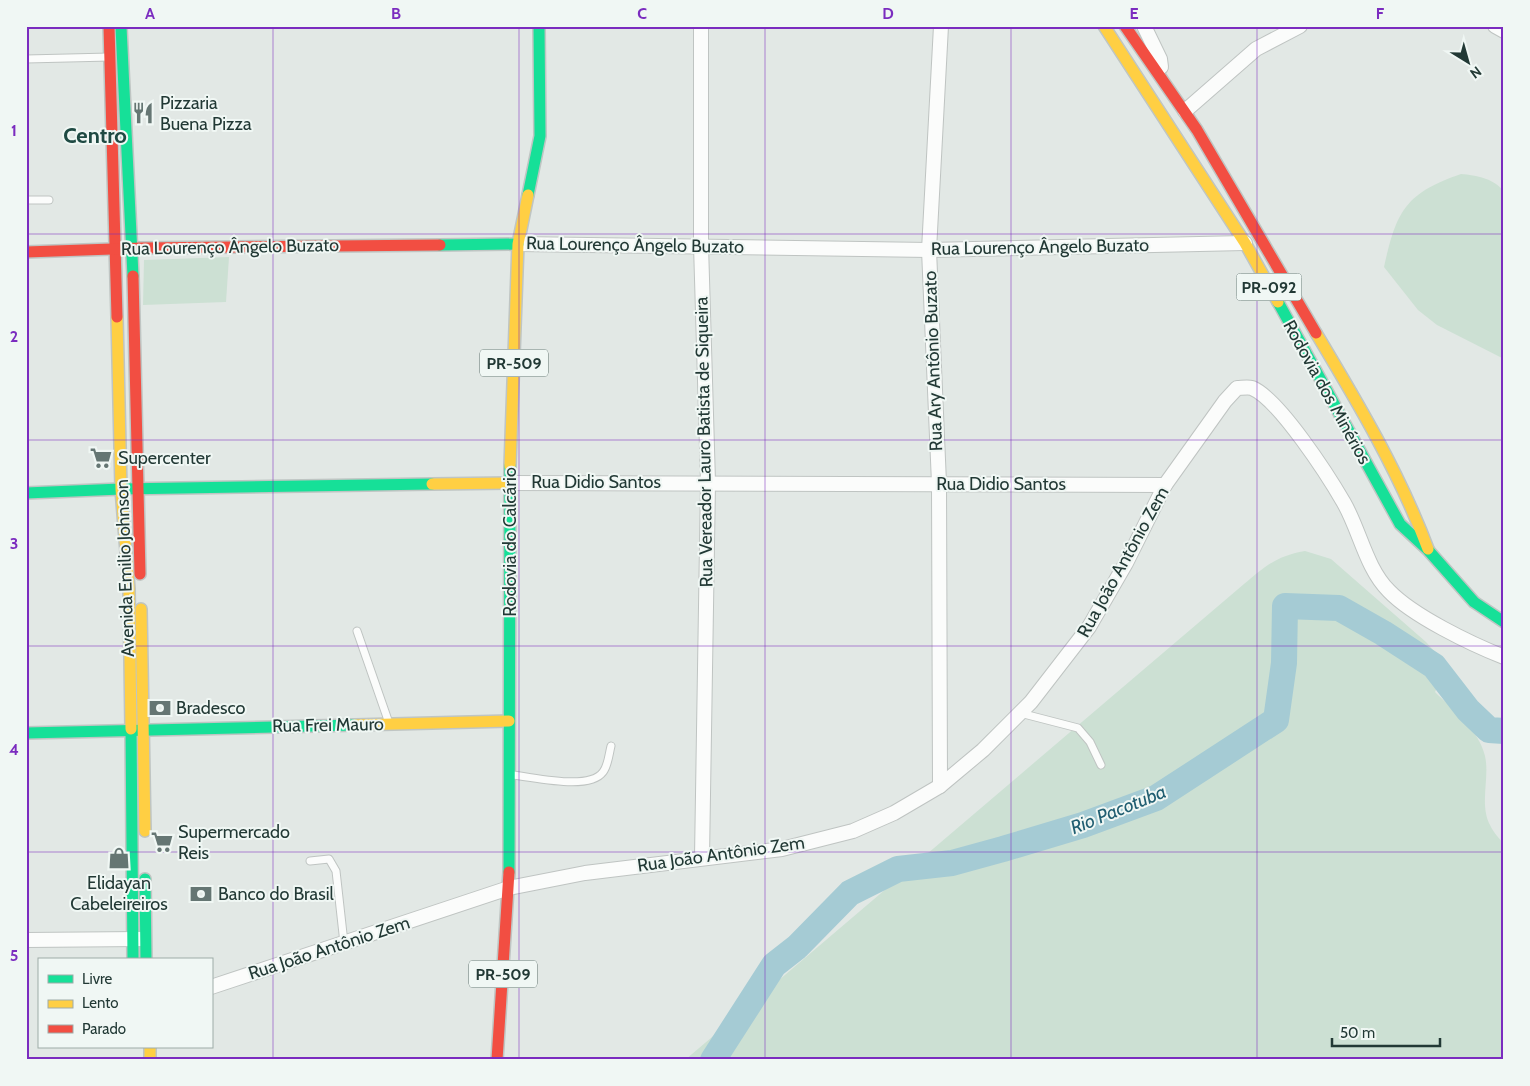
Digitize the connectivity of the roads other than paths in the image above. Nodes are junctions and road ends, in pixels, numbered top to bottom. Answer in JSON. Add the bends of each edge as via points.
{"nodes":[{"id":1,"x":116,"y":26,"type":"edge"},
{"id":2,"x":539,"y":26,"type":"edge"},
{"id":3,"x":701,"y":26,"type":"edge"},
{"id":4,"x":941,"y":26,"type":"edge"},
{"id":5,"x":1104,"y":26,"type":"edge"},
{"id":6,"x":1125,"y":26,"type":"edge"},
{"id":7,"x":1144,"y":26,"type":"edge"},
{"id":8,"x":1300,"y":26,"type":"edge"},
{"id":9,"x":1495,"y":26,"type":"edge"},
{"id":10,"x":1504,"y":31,"type":"edge"},
{"id":11,"x":110,"y":57,"type":"junction"},
{"id":12,"x":26,"y":59,"type":"edge"},
{"id":13,"x":1164,"y":80,"type":"junction"},
{"id":14,"x":1185,"y":111,"type":"junction"},
{"id":15,"x":26,"y":200,"type":"edge"},
{"id":16,"x":49,"y":200,"type":"dead end"},
{"id":17,"x":1245,"y":243,"type":"junction"},
{"id":18,"x":518,"y":244,"type":"junction"},
{"id":19,"x":701,"y":245,"type":"junction"},
{"id":20,"x":116,"y":249,"type":"junction"},
{"id":21,"x":132,"y":249,"type":"junction"},
{"id":22,"x":929,"y":250,"type":"junction"},
{"id":23,"x":26,"y":252,"type":"edge"},
{"id":24,"x":708,"y":482,"type":"junction"},
{"id":25,"x":509,"y":483,"type":"junction"},
{"id":26,"x":938,"y":483,"type":"junction"},
{"id":27,"x":1166,"y":485,"type":"junction"},
{"id":28,"x":121,"y":489,"type":"junction"},
{"id":29,"x":137,"y":489,"type":"junction"},
{"id":30,"x":26,"y":493,"type":"edge"},
{"id":31,"x":1428,"y":550,"type":"junction"},
{"id":32,"x":1504,"y":622,"type":"edge"},
{"id":33,"x":358,"y":631,"type":"dead end"},
{"id":34,"x":1504,"y":657,"type":"edge"},
{"id":35,"x":1020,"y":713,"type":"junction"},
{"id":36,"x":509,"y":721,"type":"junction"},
{"id":37,"x":389,"y":723,"type":"junction"},
{"id":38,"x":144,"y":728,"type":"junction"},
{"id":39,"x":130,"y":730,"type":"junction"},
{"id":40,"x":26,"y":733,"type":"edge"},
{"id":41,"x":610,"y":746,"type":"dead end"},
{"id":42,"x":1101,"y":765,"type":"dead end"},
{"id":43,"x":509,"y":775,"type":"junction"},
{"id":44,"x":940,"y":786,"type":"junction"},
{"id":45,"x":145,"y":843,"type":"dead end"},
{"id":46,"x":702,"y":857,"type":"junction"},
{"id":47,"x":310,"y":860,"type":"dead end"},
{"id":48,"x":145,"y":872,"type":"dead end"},
{"id":49,"x":509,"y":888,"type":"junction"},
{"id":50,"x":138,"y":939,"type":"junction"},
{"id":51,"x":26,"y":940,"type":"edge"},
{"id":52,"x":344,"y":943,"type":"junction"},
{"id":53,"x":133,"y":958,"type":"edge"},
{"id":54,"x":145,"y":958,"type":"edge"},
{"id":55,"x":212,"y":987,"type":"edge"},
{"id":56,"x":497,"y":1060,"type":"edge"}],
"edges":[{"from":1,"to":11,"type":"main road","name":"Avenida Emilio Johnson"},
{"from":1,"to":21,"type":"main road","name":"Avenida Emilio Johnson"},
{"from":2,"to":18,"type":"main road","name":"Rodovia do Calcário","number":"PR-509","via":[[540,136]]},
{"from":3,"to":19,"type":"street","name":"Rua Vereador Lauro Batista de Siqueira"},
{"from":4,"to":22,"type":"street","name":"Rua Ary Antônio Buzato"},
{"from":5,"to":17,"type":"main road","name":"Rodovia dos Minérios","number":"PR-092"},
{"from":6,"to":13,"type":"main road","name":"Rodovia dos Minérios","number":"PR-092"},
{"from":7,"to":13,"type":"street","via":[[1160,59]]},
{"from":8,"to":14,"type":"street","via":[[1256,49]]},
{"from":9,"to":10,"type":"street"},
{"from":11,"to":12,"type":"lane"},
{"from":11,"to":20,"type":"main road","name":"Avenida Emilio Johnson"},
{"from":13,"to":14,"type":"main road","name":"Rodovia dos Minérios","number":"PR-092"},
{"from":14,"to":31,"type":"main road","name":"Rodovia dos Minérios","number":"PR-092","via":[[1357,403],[1418,520]]},
{"from":15,"to":16,"type":"lane"},
{"from":17,"to":22,"type":"street","name":"Rua Lourenço Ângelo Buzato"},
{"from":17,"to":31,"type":"main road","name":"Rodovia dos Minérios","number":"PR-092","via":[[1400,524]]},
{"from":18,"to":19,"type":"street","name":"Rua Lourenço Ângelo Buzato"},
{"from":18,"to":21,"type":"main road","name":"Rua Lourenço Ângelo Buzato"},
{"from":18,"to":25,"type":"main road","name":"Rodovia do Calcário","number":"PR-509"},
{"from":19,"to":22,"type":"street","name":"Rua Lourenço Ângelo Buzato"},
{"from":19,"to":24,"type":"street","name":"Rua Vereador Lauro Batista de Siqueira"},
{"from":20,"to":21,"type":"main road","name":"Rua Lourenço Ângelo Buzato"},
{"from":20,"to":23,"type":"main road","name":"Rua Lourenço Ângelo Buzato"},
{"from":20,"to":28,"type":"main road","name":"Avenida Emilio Johnson"},
{"from":21,"to":29,"type":"main road","name":"Avenida Emilio Johnson"},
{"from":22,"to":26,"type":"street","name":"Rua Ary Antônio Buzato"},
{"from":24,"to":25,"type":"street","name":"Rua Didio Santos"},
{"from":24,"to":26,"type":"street","name":"Rua Didio Santos"},
{"from":24,"to":46,"type":"street","name":"Rua Vereador Lauro Batista de Siqueira"},
{"from":25,"to":29,"type":"main road","name":"Rua Didio Santos"},
{"from":25,"to":36,"type":"main road","name":"Rodovia do Calcário","number":"PR-509"},
{"from":26,"to":27,"type":"street","name":"Rua Didio Santos"},
{"from":26,"to":44,"type":"street","name":"Rua Ary Antônio Buzato"},
{"from":27,"to":34,"type":"street","name":"Rua João Antônio Zem","via":[[1225,401],[1237,388],[1252,388],[1273,404],[1305,444],[1344,504],[1376,573],[1388,590],[1403,603],[1472,644]]},
{"from":27,"to":35,"type":"street","name":"Rua João Antônio Zem","via":[[1089,627]]},
{"from":28,"to":29,"type":"main road","name":"Rua Didio Santos"},
{"from":28,"to":30,"type":"main road","name":"Rua Didio Santos"},
{"from":28,"to":39,"type":"main road","name":"Avenida Emilio Johnson","via":[[129,590]]},
{"from":29,"to":38,"type":"main road","name":"Avenida Emilio Johnson"},
{"from":31,"to":32,"type":"main road","name":"Rodovia dos Minérios","number":"PR-092","via":[[1474,602]]},
{"from":33,"to":37,"type":"lane"},
{"from":35,"to":42,"type":"lane","via":[[1078,728],[1090,742]]},
{"from":35,"to":44,"type":"street","name":"Rua João Antônio Zem"},
{"from":36,"to":37,"type":"main road","name":"Rua Frei Mauro"},
{"from":36,"to":43,"type":"main road","name":"Rodovia do Calcário","number":"PR-509"},
{"from":37,"to":38,"type":"main road","name":"Rua Frei Mauro"},
{"from":38,"to":39,"type":"main road","name":"Rua Frei Mauro"},
{"from":38,"to":45,"type":"main road","name":"Avenida Emilio Johnson"},
{"from":39,"to":40,"type":"main road","name":"Rua Frei Mauro"},
{"from":39,"to":50,"type":"main road","name":"Avenida Emilio Johnson","via":[[129,772]]},
{"from":41,"to":43,"type":"lane","via":[[604,771],[596,779],[584,783]]},
{"from":43,"to":49,"type":"main road","name":"Rodovia do Calcário","number":"PR-509"},
{"from":44,"to":46,"type":"street","name":"Rua João Antônio Zem","via":[[894,813],[853,831],[782,849]]},
{"from":46,"to":49,"type":"street","name":"Rua João Antônio Zem","via":[[584,873]]},
{"from":47,"to":52,"type":"lane","via":[[329,859],[336,871]]},
{"from":48,"to":50,"type":"main road","name":"Avenida Emilio Johnson"},
{"from":49,"to":52,"type":"street","name":"Rua João Antônio Zem"},
{"from":49,"to":56,"type":"main road","name":"Rodovia do Calcário","number":"PR-509"},
{"from":50,"to":51,"type":"street"},
{"from":50,"to":53,"type":"main road","name":"Avenida Emilio Johnson"},
{"from":50,"to":54,"type":"main road","name":"Avenida Emilio Johnson"},
{"from":52,"to":55,"type":"street","name":"Rua João Antônio Zem"}]}
